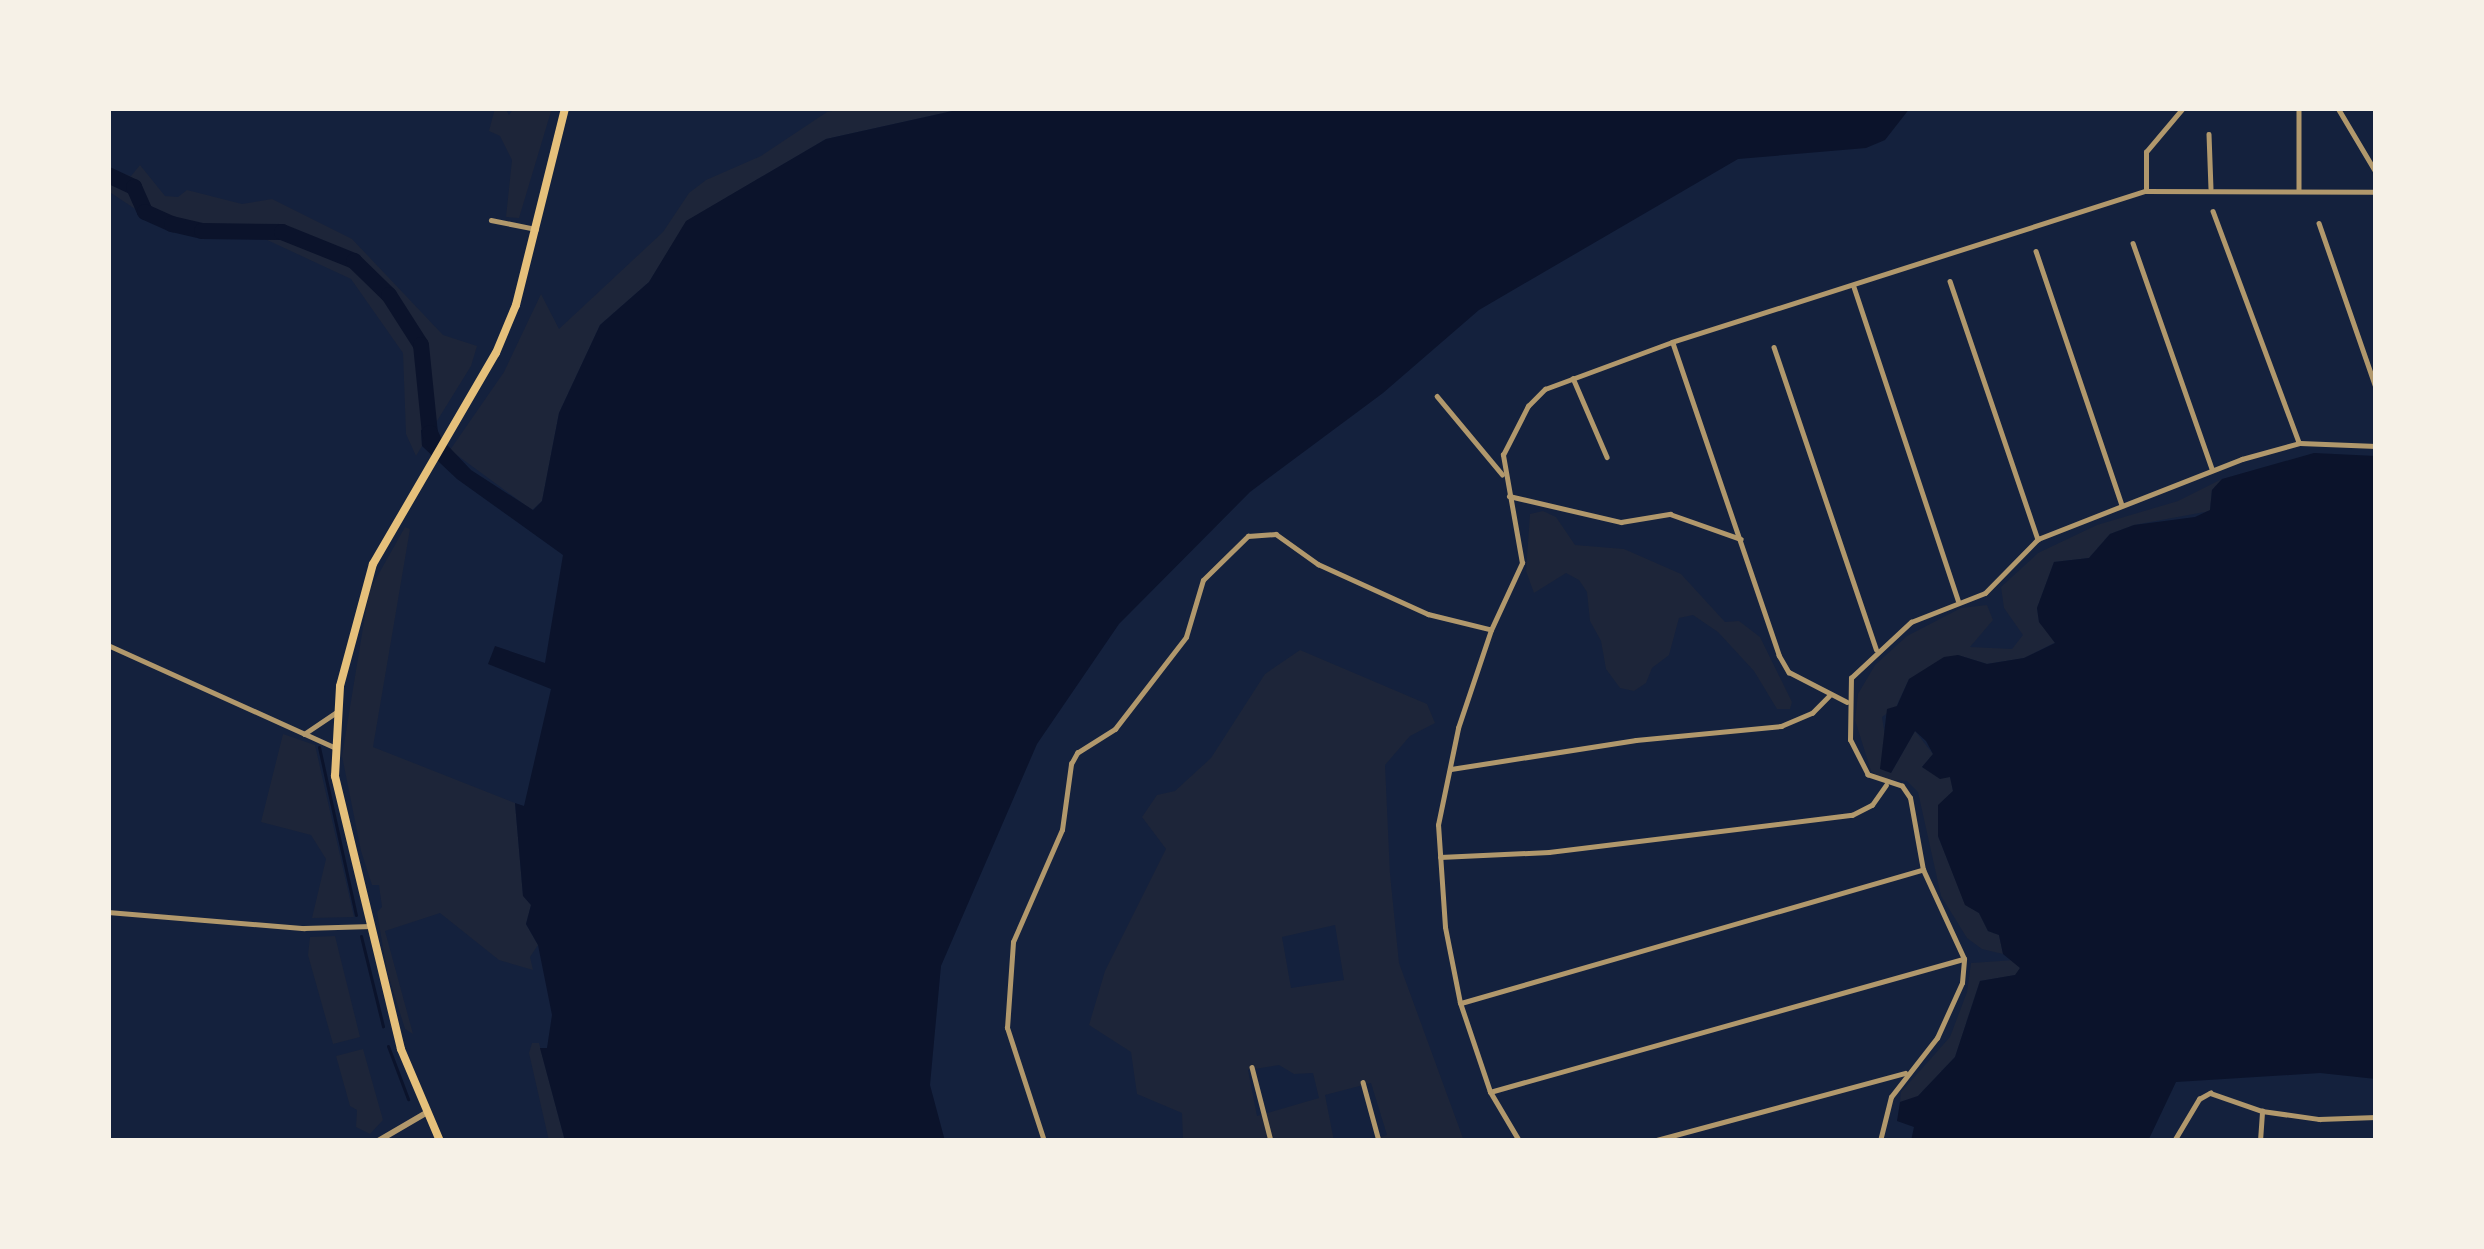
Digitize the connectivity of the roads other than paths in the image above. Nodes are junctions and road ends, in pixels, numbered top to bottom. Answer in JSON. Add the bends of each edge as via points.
{"nodes":[{"id":1,"x":565,"y":108,"type":"edge"},
{"id":2,"x":2182,"y":108,"type":"edge"},
{"id":3,"x":2338,"y":108,"type":"edge"},
{"id":4,"x":2299,"y":110,"type":"edge"},
{"id":5,"x":2209,"y":134,"type":"dead end"},
{"id":6,"x":2376,"y":172,"type":"edge"},
{"id":7,"x":2211,"y":188,"type":"junction"},
{"id":8,"x":2146,"y":190,"type":"junction"},
{"id":9,"x":2299,"y":190,"type":"junction"},
{"id":10,"x":2376,"y":192,"type":"edge"},
{"id":11,"x":2213,"y":211,"type":"dead end"},
{"id":12,"x":491,"y":220,"type":"dead end"},
{"id":13,"x":2319,"y":223,"type":"dead end"},
{"id":14,"x":536,"y":229,"type":"junction"},
{"id":15,"x":2133,"y":243,"type":"dead end"},
{"id":16,"x":2036,"y":251,"type":"dead end"},
{"id":17,"x":1950,"y":281,"type":"dead end"},
{"id":18,"x":1853,"y":285,"type":"junction"},
{"id":19,"x":1672,"y":342,"type":"junction"},
{"id":20,"x":1774,"y":347,"type":"dead end"},
{"id":21,"x":1573,"y":377,"type":"junction"},
{"id":22,"x":2376,"y":388,"type":"edge"},
{"id":23,"x":1437,"y":395,"type":"dead end"},
{"id":24,"x":2300,"y":443,"type":"junction"},
{"id":25,"x":2376,"y":446,"type":"edge"},
{"id":26,"x":1607,"y":457,"type":"dead end"},
{"id":27,"x":2212,"y":470,"type":"junction"},
{"id":28,"x":1502,"y":474,"type":"junction"},
{"id":29,"x":1509,"y":496,"type":"junction"},
{"id":30,"x":2122,"y":506,"type":"junction"},
{"id":31,"x":1741,"y":539,"type":"junction"},
{"id":32,"x":2038,"y":539,"type":"junction"},
{"id":33,"x":1958,"y":600,"type":"junction"},
{"id":34,"x":1491,"y":630,"type":"junction"},
{"id":35,"x":108,"y":645,"type":"edge"},
{"id":36,"x":1876,"y":650,"type":"junction"},
{"id":37,"x":1829,"y":696,"type":"junction"},
{"id":38,"x":1847,"y":702,"type":"junction"},
{"id":39,"x":337,"y":712,"type":"junction"},
{"id":40,"x":304,"y":734,"type":"junction"},
{"id":41,"x":334,"y":747,"type":"junction"},
{"id":42,"x":1449,"y":769,"type":"junction"},
{"id":43,"x":1886,"y":785,"type":"junction"},
{"id":44,"x":1440,"y":857,"type":"junction"},
{"id":45,"x":1923,"y":871,"type":"junction"},
{"id":46,"x":108,"y":912,"type":"edge"},
{"id":47,"x":371,"y":926,"type":"junction"},
{"id":48,"x":1964,"y":959,"type":"junction"},
{"id":49,"x":1460,"y":1003,"type":"junction"},
{"id":50,"x":1252,"y":1067,"type":"dead end"},
{"id":51,"x":1905,"y":1073,"type":"junction"},
{"id":52,"x":1364,"y":1082,"type":"dead end"},
{"id":53,"x":1490,"y":1092,"type":"junction"},
{"id":54,"x":2262,"y":1111,"type":"junction"},
{"id":55,"x":426,"y":1113,"type":"junction"},
{"id":56,"x":2376,"y":1117,"type":"edge"},
{"id":57,"x":378,"y":1141,"type":"edge"},
{"id":58,"x":440,"y":1141,"type":"edge"},
{"id":59,"x":1044,"y":1141,"type":"edge"},
{"id":60,"x":1271,"y":1141,"type":"edge"},
{"id":61,"x":1379,"y":1141,"type":"edge"},
{"id":62,"x":1519,"y":1141,"type":"edge"},
{"id":63,"x":1653,"y":1141,"type":"edge"},
{"id":64,"x":1880,"y":1141,"type":"edge"},
{"id":65,"x":2174,"y":1141,"type":"edge"},
{"id":66,"x":2260,"y":1141,"type":"edge"}],
"edges":[{"from":1,"to":14,"type":"main road"},
{"from":2,"to":8,"type":"street","via":[[2146,152]]},
{"from":3,"to":6,"type":"street"},
{"from":4,"to":9,"type":"street"},
{"from":5,"to":7,"type":"street"},
{"from":7,"to":8,"type":"street"},
{"from":7,"to":9,"type":"street"},
{"from":8,"to":18,"type":"street"},
{"from":9,"to":10,"type":"street"},
{"from":11,"to":24,"type":"street"},
{"from":12,"to":14,"type":"street"},
{"from":13,"to":22,"type":"street"},
{"from":14,"to":39,"type":"main road","via":[[496,353],[362,590]]},
{"from":15,"to":27,"type":"street"},
{"from":16,"to":30,"type":"street"},
{"from":17,"to":32,"type":"street"},
{"from":18,"to":19,"type":"street"},
{"from":18,"to":33,"type":"street"},
{"from":19,"to":21,"type":"street"},
{"from":19,"to":31,"type":"street"},
{"from":20,"to":36,"type":"street"},
{"from":21,"to":26,"type":"street"},
{"from":21,"to":28,"type":"street","via":[[1528,406],[1510,434]]},
{"from":23,"to":28,"type":"street"},
{"from":24,"to":25,"type":"street"},
{"from":24,"to":27,"type":"street"},
{"from":27,"to":30,"type":"street"},
{"from":28,"to":29,"type":"street"},
{"from":29,"to":31,"type":"street","via":[[1621,522],[1670,514]]},
{"from":29,"to":34,"type":"street","via":[[1522,563]]},
{"from":30,"to":32,"type":"street"},
{"from":31,"to":37,"type":"street","via":[[1779,655],[1789,672]]},
{"from":32,"to":33,"type":"street","via":[[1985,593]]},
{"from":33,"to":36,"type":"street"},
{"from":34,"to":42,"type":"street"},
{"from":34,"to":59,"type":"street","via":[[1428,614],[1318,564],[1276,534],[1248,536],[1203,580],[1186,637],[1114,729],[1077,752],[1062,830],[1013,942],[1007,1028]]},
{"from":35,"to":40,"type":"street"},
{"from":36,"to":38,"type":"street","via":[[1850,678]]},
{"from":37,"to":38,"type":"street"},
{"from":37,"to":42,"type":"street","via":[[1781,726]]},
{"from":38,"to":43,"type":"street","via":[[1850,740],[1868,776]]},
{"from":39,"to":40,"type":"street"},
{"from":39,"to":41,"type":"main road"},
{"from":40,"to":41,"type":"street"},
{"from":41,"to":47,"type":"main road"},
{"from":42,"to":44,"type":"street"},
{"from":43,"to":44,"type":"street","via":[[1852,815],[1549,852]]},
{"from":43,"to":45,"type":"street","via":[[1902,786],[1910,797]]},
{"from":44,"to":49,"type":"street"},
{"from":45,"to":48,"type":"street"},
{"from":45,"to":49,"type":"street"},
{"from":46,"to":47,"type":"street"},
{"from":47,"to":55,"type":"main road"},
{"from":48,"to":51,"type":"street","via":[[1937,1038]]},
{"from":48,"to":53,"type":"street"},
{"from":49,"to":53,"type":"street"},
{"from":50,"to":60,"type":"street"},
{"from":51,"to":63,"type":"street"},
{"from":51,"to":64,"type":"street"},
{"from":52,"to":61,"type":"street"},
{"from":53,"to":62,"type":"street"},
{"from":54,"to":56,"type":"street"},
{"from":54,"to":65,"type":"street","via":[[2210,1093]]},
{"from":54,"to":66,"type":"street"},
{"from":55,"to":57,"type":"street"},
{"from":55,"to":58,"type":"main road"}]}
